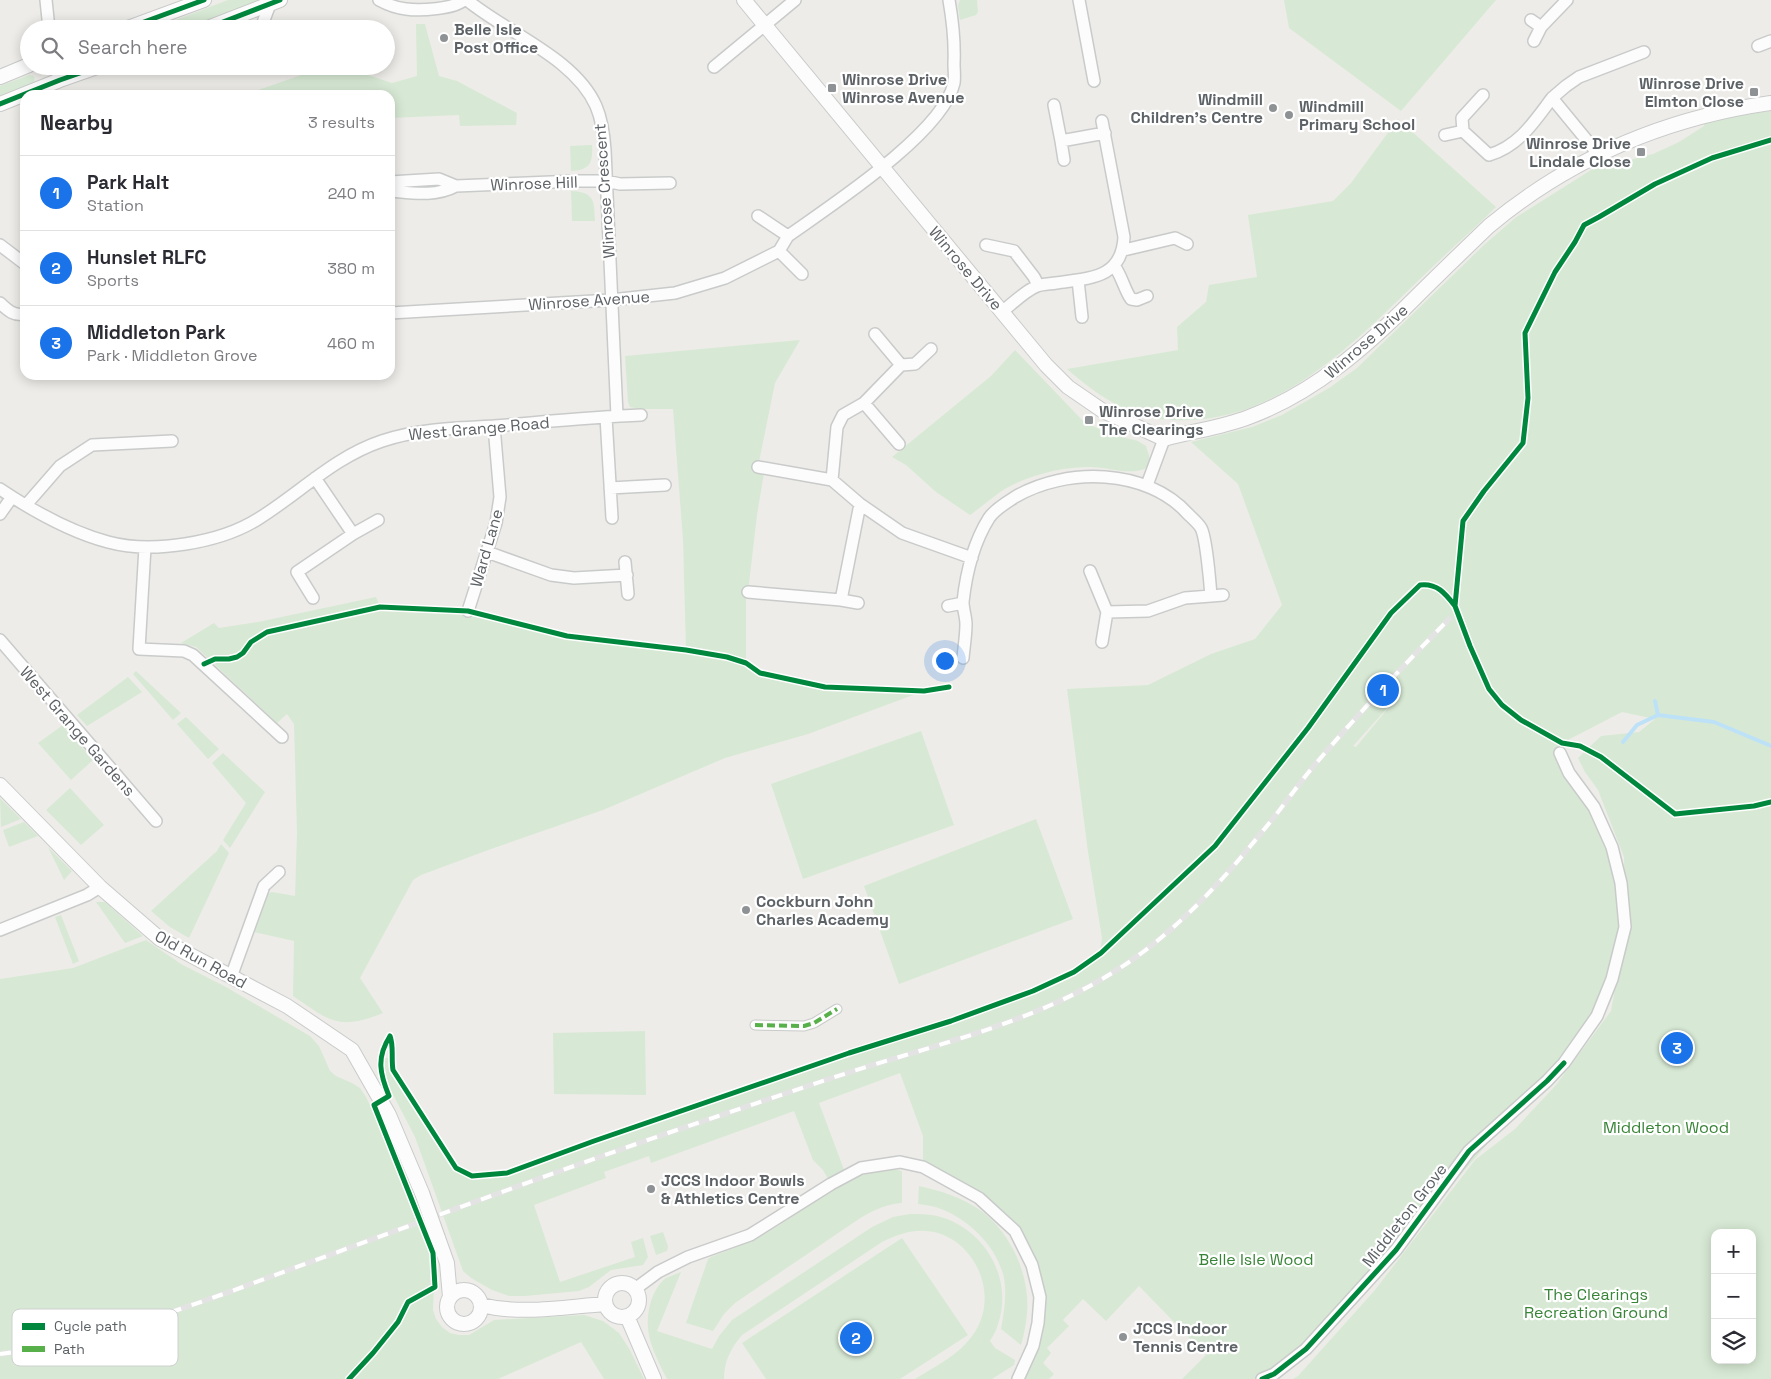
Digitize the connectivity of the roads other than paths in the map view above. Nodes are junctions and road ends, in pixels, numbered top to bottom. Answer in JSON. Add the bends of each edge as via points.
{"nodes":[{"id":1,"x":46,"y":0,"type":"edge"},
{"id":2,"x":204,"y":0,"type":"edge"},
{"id":3,"x":379,"y":0,"type":"edge"},
{"id":4,"x":466,"y":0,"type":"edge"},
{"id":5,"x":744,"y":0,"type":"edge"},
{"id":6,"x":795,"y":0,"type":"edge"},
{"id":7,"x":949,"y":0,"type":"edge"},
{"id":8,"x":1079,"y":0,"type":"edge"},
{"id":9,"x":1567,"y":0,"type":"edge"},
{"id":10,"x":275,"y":2,"type":"edge"},
{"id":11,"x":48,"y":20,"type":"edge"},
{"id":12,"x":150,"y":20,"type":"edge"},
{"id":13,"x":228,"y":20,"type":"edge"},
{"id":14,"x":265,"y":20,"type":"edge"},
{"id":15,"x":1530,"y":20,"type":"dead end"},
{"id":16,"x":765,"y":25,"type":"junction"},
{"id":17,"x":1541,"y":27,"type":"junction"},
{"id":18,"x":1534,"y":41,"type":"dead end"},
{"id":19,"x":1771,"y":41,"type":"edge"},
{"id":20,"x":1758,"y":46,"type":"dead end"},
{"id":21,"x":1644,"y":52,"type":"dead end"},
{"id":22,"x":714,"y":66,"type":"dead end"},
{"id":23,"x":20,"y":69,"type":"edge"},
{"id":24,"x":54,"y":75,"type":"edge"},
{"id":25,"x":0,"y":78,"type":"edge"},
{"id":26,"x":1094,"y":81,"type":"dead end"},
{"id":27,"x":26,"y":90,"type":"edge"},
{"id":28,"x":20,"y":93,"type":"edge"},
{"id":29,"x":1483,"y":95,"type":"dead end"},
{"id":30,"x":1552,"y":98,"type":"junction"},
{"id":31,"x":1771,"y":103,"type":"edge"},
{"id":32,"x":0,"y":104,"type":"edge"},
{"id":33,"x":1054,"y":105,"type":"dead end"},
{"id":34,"x":1102,"y":120,"type":"dead end"},
{"id":35,"x":1463,"y":131,"type":"junction"},
{"id":36,"x":1105,"y":133,"type":"junction"},
{"id":37,"x":1444,"y":135,"type":"dead end"},
{"id":38,"x":1061,"y":141,"type":"junction"},
{"id":39,"x":1598,"y":154,"type":"junction"},
{"id":40,"x":1064,"y":160,"type":"dead end"},
{"id":41,"x":882,"y":168,"type":"junction"},
{"id":42,"x":606,"y":181,"type":"junction"},
{"id":43,"x":395,"y":182,"type":"edge"},
{"id":44,"x":670,"y":183,"type":"dead end"},
{"id":45,"x":456,"y":186,"type":"junction"},
{"id":46,"x":395,"y":192,"type":"edge"},
{"id":47,"x":758,"y":216,"type":"dead end"},
{"id":48,"x":788,"y":236,"type":"junction"},
{"id":49,"x":1187,"y":244,"type":"dead end"},
{"id":50,"x":0,"y":245,"type":"edge"},
{"id":51,"x":986,"y":245,"type":"dead end"},
{"id":52,"x":1124,"y":250,"type":"junction"},
{"id":53,"x":779,"y":251,"type":"junction"},
{"id":54,"x":20,"y":259,"type":"edge"},
{"id":55,"x":1115,"y":267,"type":"junction"},
{"id":56,"x":802,"y":274,"type":"dead end"},
{"id":57,"x":1078,"y":280,"type":"junction"},
{"id":58,"x":1038,"y":285,"type":"junction"},
{"id":59,"x":1147,"y":296,"type":"dead end"},
{"id":60,"x":611,"y":300,"type":"junction"},
{"id":61,"x":0,"y":304,"type":"edge"},
{"id":62,"x":1003,"y":312,"type":"junction"},
{"id":63,"x":395,"y":313,"type":"edge"},
{"id":64,"x":20,"y":315,"type":"edge"},
{"id":65,"x":1082,"y":317,"type":"dead end"},
{"id":66,"x":876,"y":334,"type":"dead end"},
{"id":67,"x":931,"y":349,"type":"dead end"},
{"id":68,"x":901,"y":365,"type":"junction"},
{"id":69,"x":864,"y":403,"type":"junction"},
{"id":70,"x":641,"y":415,"type":"dead end"},
{"id":71,"x":612,"y":416,"type":"junction"},
{"id":72,"x":494,"y":426,"type":"junction"},
{"id":73,"x":1164,"y":439,"type":"junction"},
{"id":74,"x":172,"y":441,"type":"dead end"},
{"id":75,"x":899,"y":444,"type":"dead end"},
{"id":76,"x":758,"y":467,"type":"dead end"},
{"id":77,"x":315,"y":478,"type":"junction"},
{"id":78,"x":832,"y":480,"type":"junction"},
{"id":79,"x":665,"y":485,"type":"dead end"},
{"id":80,"x":1147,"y":485,"type":"junction"},
{"id":81,"x":610,"y":488,"type":"junction"},
{"id":82,"x":0,"y":490,"type":"edge"},
{"id":83,"x":12,"y":497,"type":"junction"},
{"id":84,"x":860,"y":504,"type":"junction"},
{"id":85,"x":26,"y":505,"type":"junction"},
{"id":86,"x":0,"y":514,"type":"edge"},
{"id":87,"x":612,"y":518,"type":"dead end"},
{"id":88,"x":378,"y":520,"type":"dead end"},
{"id":89,"x":353,"y":534,"type":"junction"},
{"id":90,"x":145,"y":547,"type":"junction"},
{"id":91,"x":487,"y":552,"type":"junction"},
{"id":92,"x":972,"y":558,"type":"junction"},
{"id":93,"x":625,"y":562,"type":"dead end"},
{"id":94,"x":1090,"y":571,"type":"dead end"},
{"id":95,"x":626,"y":575,"type":"junction"},
{"id":96,"x":748,"y":592,"type":"dead end"},
{"id":97,"x":628,"y":594,"type":"dead end"},
{"id":98,"x":1223,"y":595,"type":"dead end"},
{"id":99,"x":1211,"y":596,"type":"junction"},
{"id":100,"x":312,"y":598,"type":"dead end"},
{"id":101,"x":842,"y":600,"type":"junction"},
{"id":102,"x":858,"y":603,"type":"dead end"},
{"id":103,"x":963,"y":603,"type":"junction"},
{"id":104,"x":948,"y":606,"type":"dead end"},
{"id":105,"x":468,"y":611,"type":"dead end"},
{"id":106,"x":1107,"y":612,"type":"junction"},
{"id":107,"x":0,"y":640,"type":"edge"},
{"id":108,"x":1102,"y":642,"type":"dead end"},
{"id":109,"x":963,"y":658,"type":"dead end"},
{"id":110,"x":282,"y":737,"type":"dead end"},
{"id":111,"x":1560,"y":753,"type":"dead end"},
{"id":112,"x":0,"y":785,"type":"edge"},
{"id":113,"x":156,"y":821,"type":"dead end"},
{"id":114,"x":279,"y":872,"type":"dead end"},
{"id":115,"x":100,"y":887,"type":"junction"},
{"id":116,"x":0,"y":930,"type":"edge"},
{"id":117,"x":231,"y":977,"type":"junction"},
{"id":118,"x":837,"y":1009,"type":"dead end"},
{"id":119,"x":755,"y":1025,"type":"dead end"},
{"id":120,"x":447,"y":1263,"type":"junction"},
{"id":121,"x":635,"y":1289,"type":"junction"},
{"id":122,"x":468,"y":1290,"type":"junction"},
{"id":123,"x":450,"y":1296,"type":"junction"},
{"id":124,"x":605,"y":1304,"type":"junction"},
{"id":125,"x":481,"y":1305,"type":"junction"},
{"id":126,"x":627,"y":1316,"type":"junction"},
{"id":127,"x":654,"y":1379,"type":"edge"},
{"id":128,"x":1018,"y":1379,"type":"edge"},
{"id":129,"x":1262,"y":1379,"type":"edge"}],
"edges":[{"from":1,"to":11,"type":"street"},
{"from":2,"to":12,"type":"street"},
{"from":3,"to":4,"type":"street","via":[[389,6],[420,10],[454,6]]},
{"from":4,"to":42,"type":"street","name":"Winrose Crescent","via":[[559,62],[585,88],[601,122]]},
{"from":5,"to":16,"type":"street","name":"Winrose Drive"},
{"from":6,"to":16,"type":"street"},
{"from":7,"to":41,"type":"street","via":[[955,35],[954,84],[943,107],[922,132]]},
{"from":8,"to":26,"type":"street"},
{"from":9,"to":17,"type":"street"},
{"from":10,"to":13,"type":"street"},
{"from":10,"to":14,"type":"street"},
{"from":15,"to":17,"type":"street"},
{"from":16,"to":22,"type":"street"},
{"from":16,"to":41,"type":"street","name":"Winrose Drive"},
{"from":17,"to":18,"type":"street"},
{"from":19,"to":20,"type":"street"},
{"from":21,"to":30,"type":"street","via":[[1579,77]]},
{"from":23,"to":25,"type":"street"},
{"from":24,"to":27,"type":"street"},
{"from":28,"to":32,"type":"street"},
{"from":29,"to":35,"type":"street","via":[[1462,118]]},
{"from":30,"to":35,"type":"street","via":[[1526,133],[1502,151],[1489,155]]},
{"from":30,"to":39,"type":"street"},
{"from":31,"to":39,"type":"street","name":"Winrose Drive","via":[[1697,118],[1642,135]]},
{"from":33,"to":38,"type":"street"},
{"from":34,"to":36,"type":"street"},
{"from":35,"to":37,"type":"street"},
{"from":36,"to":38,"type":"street"},
{"from":36,"to":52,"type":"street"},
{"from":38,"to":40,"type":"street"},
{"from":39,"to":73,"type":"street","name":"Winrose Drive","via":[[1508,210],[1382,330],[1344,364],[1315,384],[1249,417]]},
{"from":41,"to":48,"type":"street"},
{"from":41,"to":62,"type":"street","name":"Winrose Drive"},
{"from":42,"to":44,"type":"street","name":"Winrose Hill","via":[[620,184]]},
{"from":42,"to":45,"type":"street","name":"Winrose Hill"},
{"from":42,"to":60,"type":"street","name":"Winrose Crescent"},
{"from":43,"to":45,"type":"street","name":"Winrose Hill","via":[[439,179]]},
{"from":45,"to":46,"type":"street","name":"Winrose Hill","via":[[441,193]]},
{"from":47,"to":48,"type":"street"},
{"from":48,"to":53,"type":"street"},
{"from":49,"to":52,"type":"street","via":[[1175,238]]},
{"from":50,"to":54,"type":"street"},
{"from":51,"to":58,"type":"street","via":[[1014,251]]},
{"from":52,"to":55,"type":"street"},
{"from":53,"to":56,"type":"street"},
{"from":53,"to":60,"type":"street","name":"Winrose Avenue","via":[[725,278],[675,293]]},
{"from":55,"to":57,"type":"street","via":[[1098,276]]},
{"from":55,"to":59,"type":"street","via":[[1131,299]]},
{"from":57,"to":58,"type":"street"},
{"from":57,"to":65,"type":"street"},
{"from":58,"to":62,"type":"street"},
{"from":60,"to":63,"type":"street","name":"Winrose Avenue"},
{"from":60,"to":71,"type":"street","name":"Winrose Crescent"},
{"from":61,"to":64,"type":"street","via":[[9,312]]},
{"from":62,"to":73,"type":"street","name":"Winrose Drive","via":[[1068,387],[1103,411]]},
{"from":66,"to":68,"type":"street"},
{"from":67,"to":68,"type":"street","via":[[914,364]]},
{"from":68,"to":69,"type":"street"},
{"from":69,"to":75,"type":"street"},
{"from":69,"to":78,"type":"street","via":[[843,415],[837,427]]},
{"from":70,"to":71,"type":"street","name":"West Grange Road"},
{"from":71,"to":72,"type":"street","name":"West Grange Road"},
{"from":71,"to":81,"type":"street","name":"Winrose Crescent"},
{"from":72,"to":77,"type":"street","name":"West Grange Road","via":[[405,434],[358,450]]},
{"from":72,"to":91,"type":"street","name":"Ward Lane","via":[[500,497]]},
{"from":73,"to":80,"type":"street"},
{"from":74,"to":85,"type":"street","via":[[92,445],[60,466]]},
{"from":76,"to":78,"type":"street"},
{"from":77,"to":89,"type":"street"},
{"from":77,"to":90,"type":"street","name":"West Grange Road","via":[[257,520],[220,537],[179,545]]},
{"from":78,"to":84,"type":"street"},
{"from":79,"to":81,"type":"street"},
{"from":80,"to":92,"type":"street","via":[[1083,477],[1054,481],[1027,490],[990,517]]},
{"from":80,"to":99,"type":"street","via":[[1179,504],[1202,529]]},
{"from":81,"to":87,"type":"street","name":"Winrose Crescent"},
{"from":82,"to":83,"type":"street","name":"West Grange Road"},
{"from":83,"to":85,"type":"street","name":"West Grange Road"},
{"from":83,"to":86,"type":"street"},
{"from":84,"to":92,"type":"street","via":[[902,534]]},
{"from":84,"to":101,"type":"street"},
{"from":85,"to":90,"type":"street","name":"West Grange Road","via":[[62,525],[109,542]]},
{"from":88,"to":89,"type":"street"},
{"from":89,"to":100,"type":"street","via":[[297,572]]},
{"from":90,"to":110,"type":"street","via":[[139,649],[184,651],[193,655]]},
{"from":91,"to":95,"type":"street","via":[[551,575],[574,578]]},
{"from":91,"to":105,"type":"street","name":"Ward Lane"},
{"from":92,"to":103,"type":"street"},
{"from":93,"to":95,"type":"street"},
{"from":94,"to":106,"type":"street"},
{"from":95,"to":97,"type":"street"},
{"from":96,"to":101,"type":"street"},
{"from":98,"to":99,"type":"street"},
{"from":99,"to":106,"type":"street","via":[[1185,598],[1148,611]]},
{"from":101,"to":102,"type":"street"},
{"from":103,"to":104,"type":"street"},
{"from":103,"to":109,"type":"street","via":[[966,624]]},
{"from":106,"to":108,"type":"street"},
{"from":107,"to":113,"type":"street","name":"West Grange Gardens"},
{"from":111,"to":129,"type":"street","name":"Middleton Grove","via":[[1569,773],[1594,806],[1612,847],[1621,883],[1626,927],[1612,979],[1597,1016],[1547,1081],[1469,1151],[1396,1250],[1306,1349],[1274,1374]]},
{"from":112,"to":115,"type":"street","name":"Old Run Road"},
{"from":114,"to":117,"type":"street","via":[[264,886]]},
{"from":115,"to":116,"type":"street"},
{"from":115,"to":117,"type":"street","name":"Old Run Road","via":[[160,939]]},
{"from":117,"to":120,"type":"street","name":"Old Run Road","bridge":true,"via":[[302,1014],[352,1050],[389,1115]]},
{"from":118,"to":119,"type":"street","via":[[804,1026]]},
{"from":120,"to":122,"type":"street"},
{"from":120,"to":123,"type":"street"},
{"from":121,"to":124,"type":"street","via":[[626,1283],[616,1283],[608,1289]]},
{"from":121,"to":126,"type":"street","via":[[638,1305]]},
{"from":121,"to":128,"type":"street","via":[[658,1272],[688,1257],[750,1235],[861,1168],[900,1162],[923,1167],[979,1198],[1015,1231],[1032,1265],[1040,1297],[1038,1323],[1033,1346]]},
{"from":122,"to":123,"type":"street","via":[[458,1290]]},
{"from":122,"to":125,"type":"street","via":[[477,1296]]},
{"from":123,"to":125,"type":"street","via":[[447,1313],[459,1324],[475,1320]]},
{"from":124,"to":125,"type":"street","via":[[526,1310]]},
{"from":124,"to":126,"type":"street","via":[[615,1316]]},
{"from":126,"to":127,"type":"street"}]}
